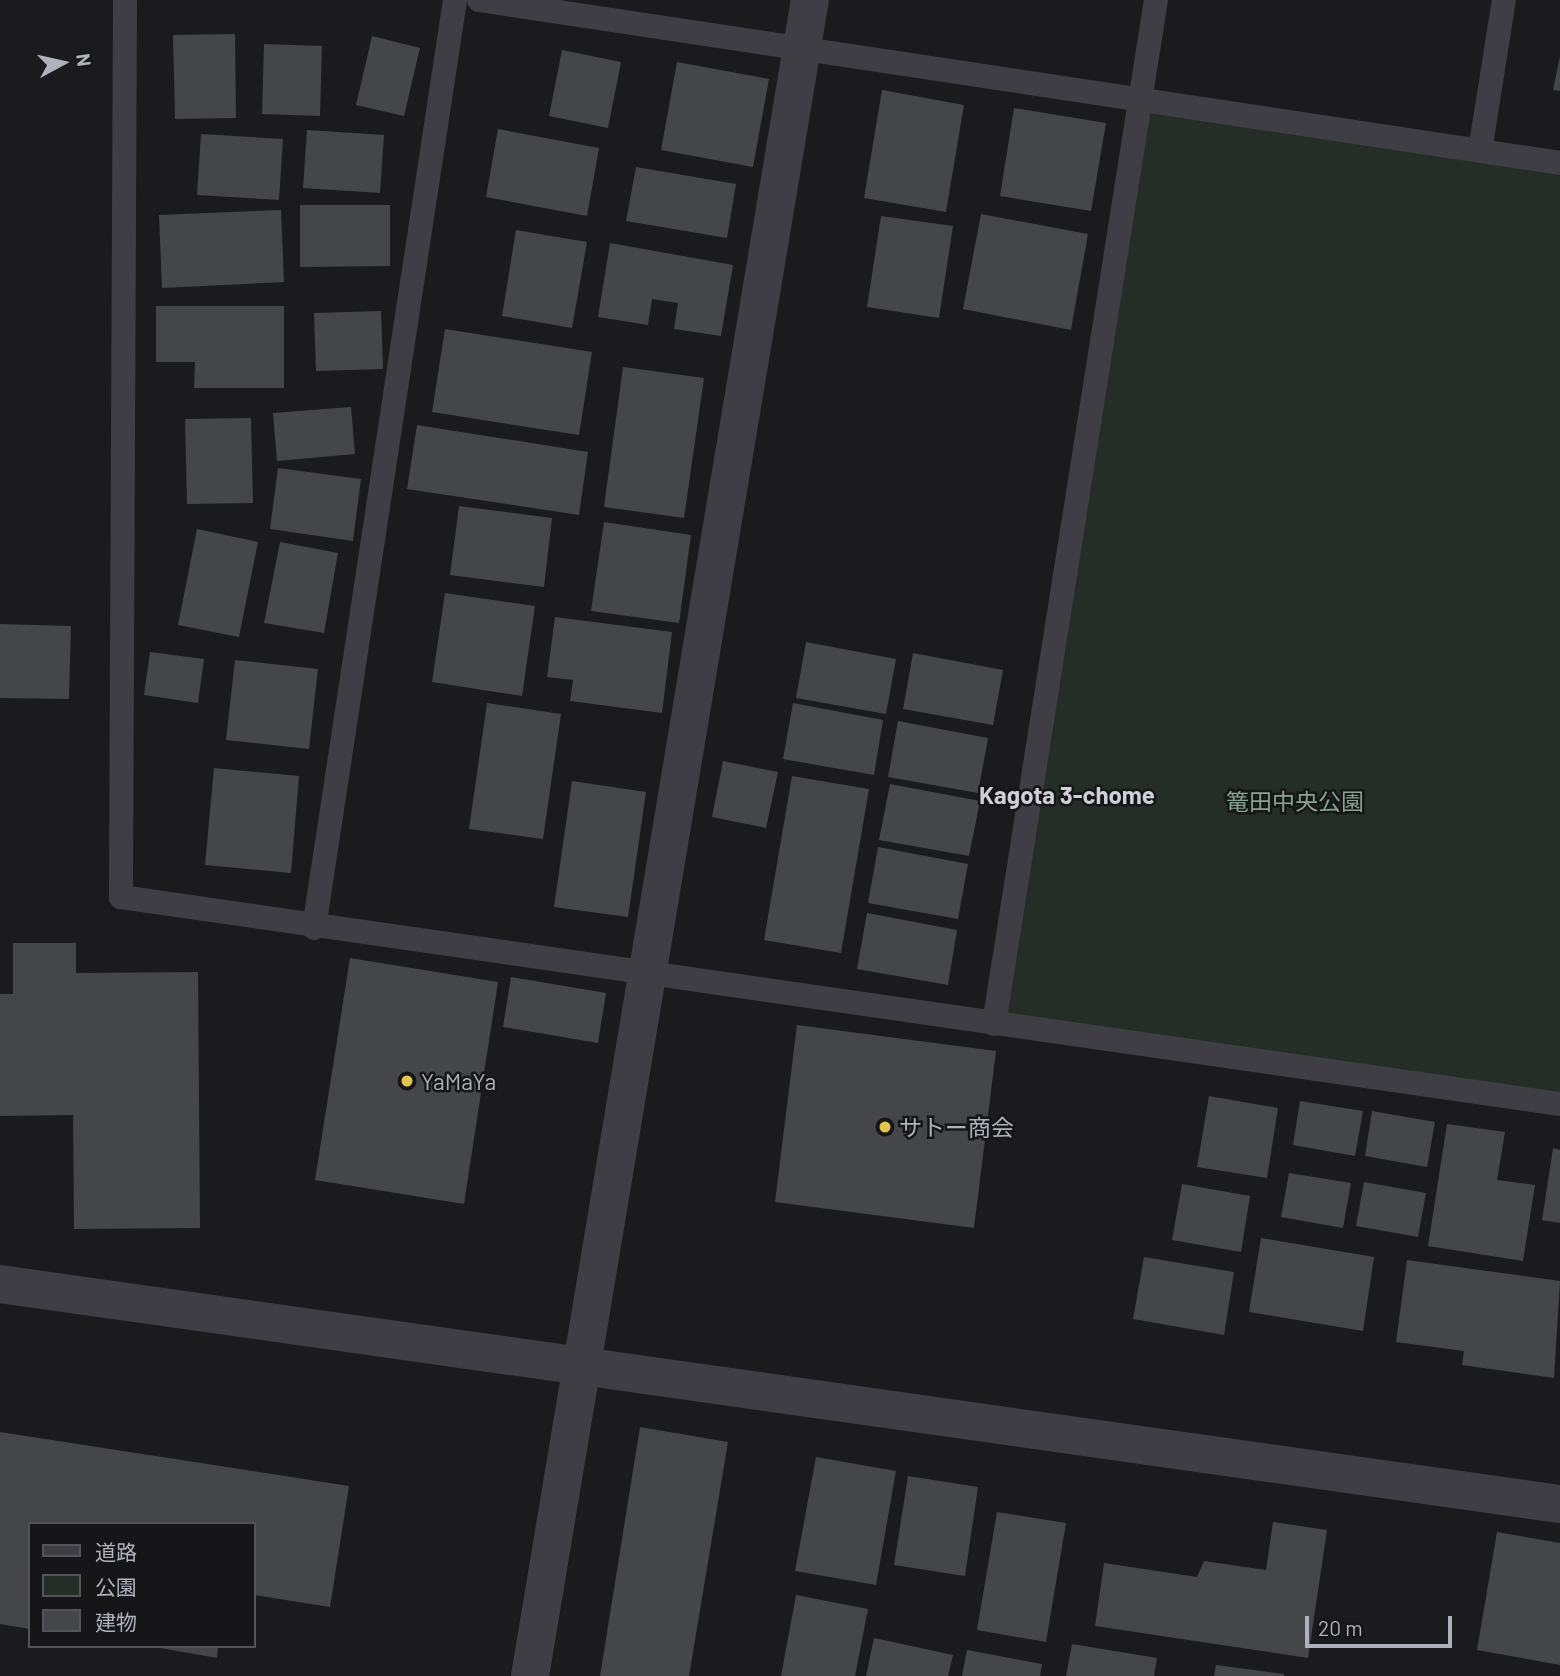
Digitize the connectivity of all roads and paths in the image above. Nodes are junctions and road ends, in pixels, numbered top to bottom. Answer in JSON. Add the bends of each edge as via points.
{"nodes":[{"id":1,"x":125,"y":0,"type":"edge"},
{"id":2,"x":455,"y":0,"type":"edge"},
{"id":3,"x":479,"y":0,"type":"edge"},
{"id":4,"x":810,"y":0,"type":"edge"},
{"id":5,"x":1156,"y":0,"type":"edge"},
{"id":6,"x":1504,"y":0,"type":"edge"},
{"id":7,"x":803,"y":44,"type":"junction"},
{"id":8,"x":1140,"y":98,"type":"junction"},
{"id":9,"x":1480,"y":152,"type":"junction"},
{"id":10,"x":1560,"y":163,"type":"edge"},
{"id":11,"x":314,"y":928,"type":"junction"},
{"id":12,"x":651,"y":972,"type":"junction"},
{"id":13,"x":994,"y":1024,"type":"junction"},
{"id":14,"x":1560,"y":1104,"type":"edge"},
{"id":15,"x":0,"y":1284,"type":"edge"},
{"id":16,"x":582,"y":1366,"type":"junction"},
{"id":17,"x":1560,"y":1504,"type":"edge"},
{"id":18,"x":530,"y":1676,"type":"edge"}],
"edges":[{"from":1,"to":11,"type":"lane","via":[[121,897]]},
{"from":2,"to":11,"type":"lane"},
{"from":3,"to":7,"type":"lane"},
{"from":4,"to":7,"type":"street"},
{"from":5,"to":8,"type":"lane"},
{"from":6,"to":9,"type":"lane"},
{"from":7,"to":8,"type":"lane"},
{"from":7,"to":12,"type":"street"},
{"from":8,"to":9,"type":"lane"},
{"from":8,"to":13,"type":"lane"},
{"from":9,"to":10,"type":"lane"},
{"from":11,"to":12,"type":"lane"},
{"from":12,"to":13,"type":"lane"},
{"from":12,"to":16,"type":"street"},
{"from":13,"to":14,"type":"lane"},
{"from":15,"to":16,"type":"street"},
{"from":16,"to":17,"type":"street"},
{"from":16,"to":18,"type":"street"}]}
